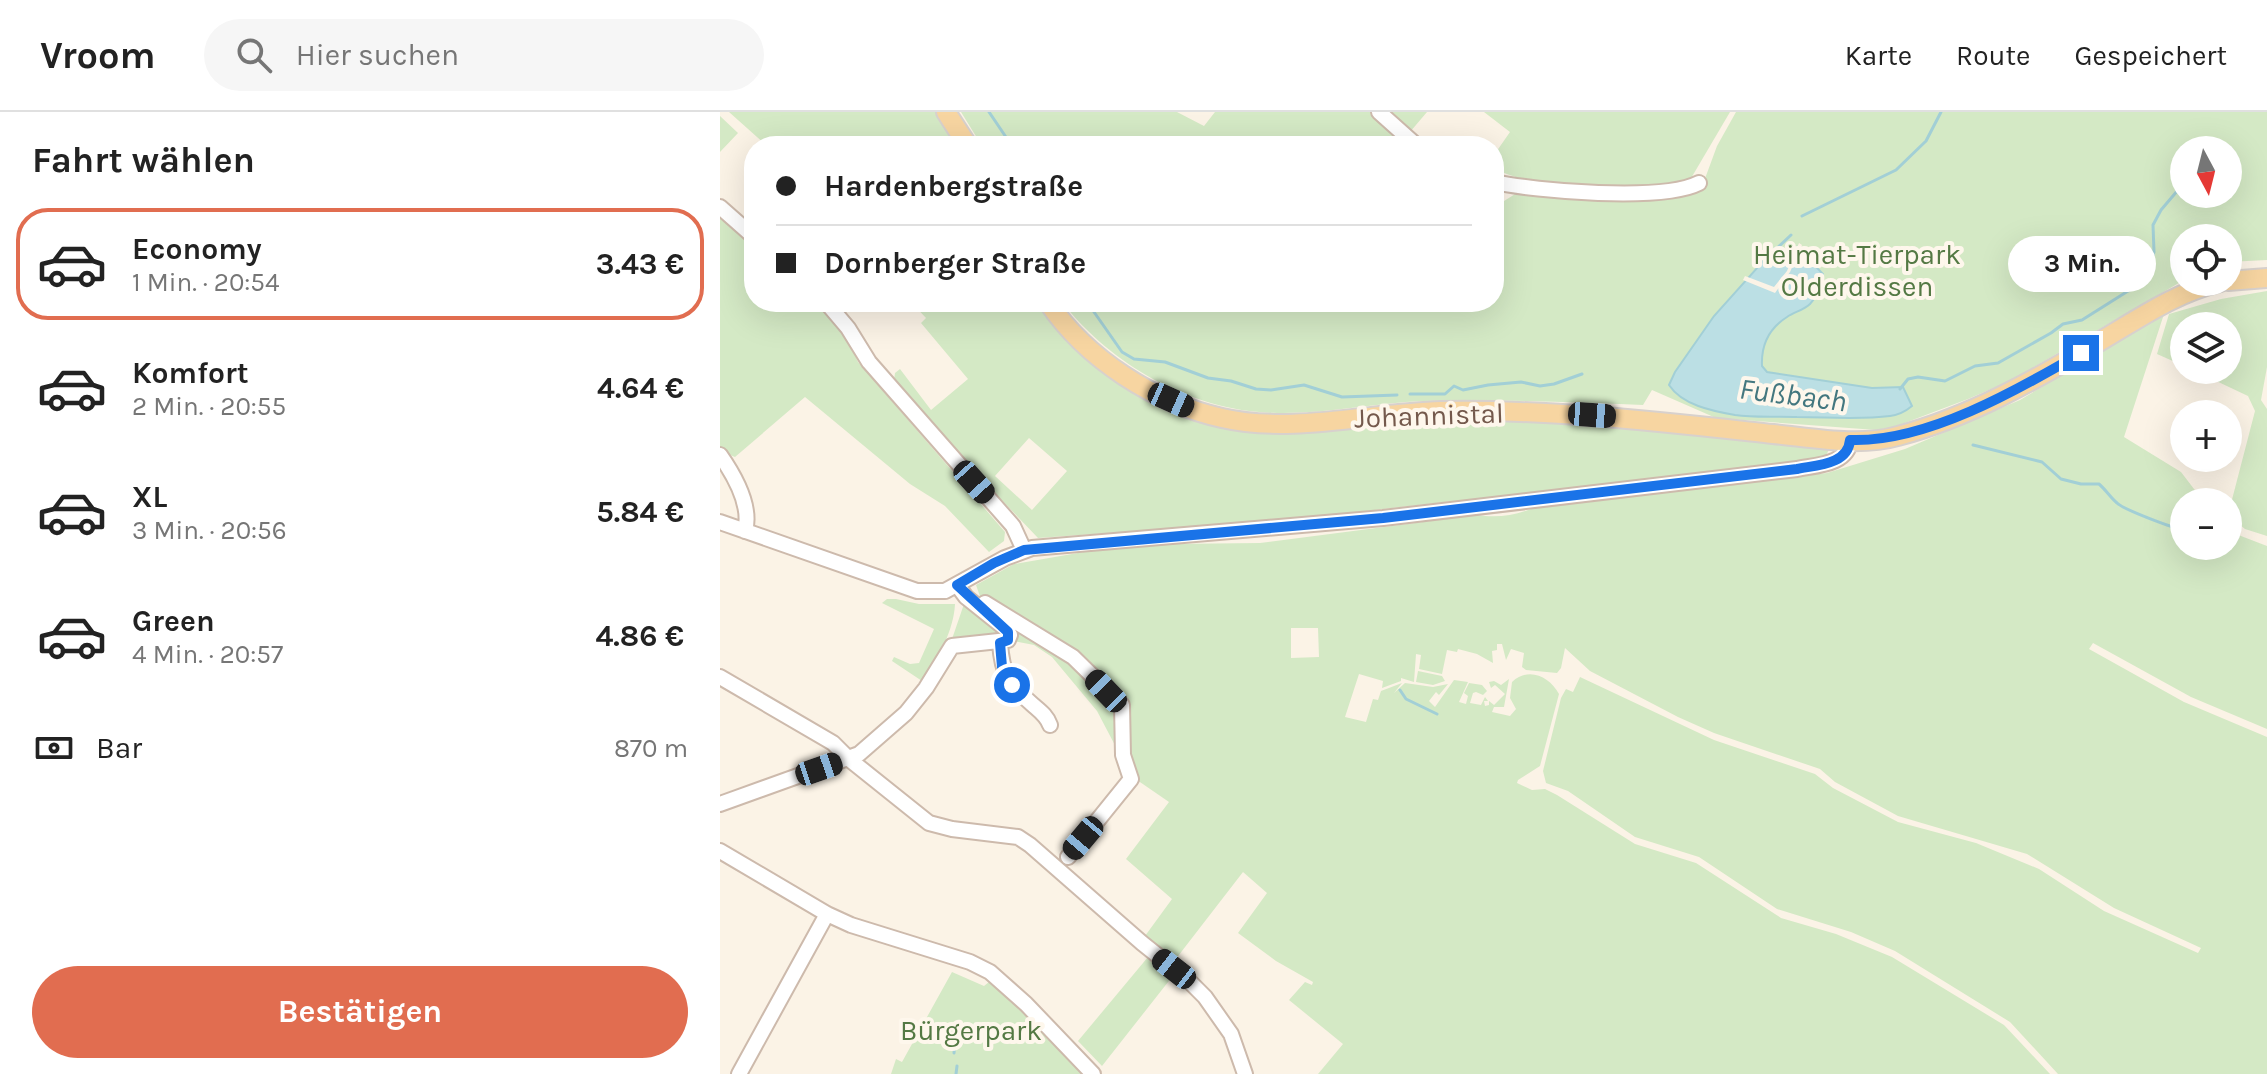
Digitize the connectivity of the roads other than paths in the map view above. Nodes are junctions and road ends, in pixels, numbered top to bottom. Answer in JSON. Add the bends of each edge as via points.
{"nodes":[{"id":1,"x":946,"y":112,"type":"edge"},
{"id":2,"x":1379,"y":112,"type":"edge"},
{"id":3,"x":962,"y":136,"type":"edge"},
{"id":4,"x":1406,"y":136,"type":"edge"},
{"id":5,"x":1504,"y":183,"type":"edge"},
{"id":6,"x":1699,"y":183,"type":"dead end"},
{"id":7,"x":720,"y":207,"type":"edge"},
{"id":8,"x":744,"y":228,"type":"edge"},
{"id":9,"x":2267,"y":278,"type":"edge"},
{"id":10,"x":2242,"y":280,"type":"edge"},
{"id":11,"x":2183,"y":296,"type":"edge"},
{"id":12,"x":834,"y":312,"type":"edge"},
{"id":13,"x":1056,"y":312,"type":"edge"},
{"id":14,"x":1850,"y":440,"type":"junction"},
{"id":15,"x":720,"y":455,"type":"edge"},
{"id":16,"x":720,"y":522,"type":"edge"},
{"id":17,"x":745,"y":531,"type":"junction"},
{"id":18,"x":1024,"y":550,"type":"junction"},
{"id":19,"x":962,"y":591,"type":"junction"},
{"id":20,"x":1005,"y":640,"type":"junction"},
{"id":21,"x":720,"y":677,"type":"edge"},
{"id":22,"x":1050,"y":725,"type":"dead end"},
{"id":23,"x":849,"y":759,"type":"junction"},
{"id":24,"x":720,"y":804,"type":"edge"},
{"id":25,"x":720,"y":851,"type":"edge"},
{"id":26,"x":1068,"y":857,"type":"dead end"},
{"id":27,"x":827,"y":914,"type":"junction"},
{"id":28,"x":739,"y":1074,"type":"edge"},
{"id":29,"x":1093,"y":1074,"type":"edge"},
{"id":30,"x":1245,"y":1074,"type":"edge"}],
"edges":[{"from":1,"to":3,"type":"main road"},
{"from":2,"to":4,"type":"street"},
{"from":5,"to":6,"type":"street","via":[[1636,193],[1680,191]]},
{"from":7,"to":8,"type":"street"},
{"from":9,"to":10,"type":"main road"},
{"from":11,"to":14,"type":"main road","name":"Johannistal","via":[[2005,395],[1901,436]]},
{"from":12,"to":18,"type":"street","via":[[869,362],[1013,526]]},
{"from":13,"to":14,"type":"main road","name":"Johannistal","via":[[1081,342],[1138,383],[1188,408],[1241,422],[1428,412],[1536,413]]},
{"from":14,"to":18,"type":"street","via":[[1840,458],[1797,469],[1383,518]]},
{"from":15,"to":17,"type":"street","via":[[746,511]]},
{"from":16,"to":17,"type":"street"},
{"from":17,"to":19,"type":"street","via":[[898,586]]},
{"from":18,"to":19,"type":"street","via":[[994,563]]},
{"from":19,"to":20,"type":"street","via":[[1006,629]]},
{"from":19,"to":26,"type":"street","via":[[1073,657],[1122,705],[1123,755],[1131,779]]},
{"from":20,"to":22,"type":"street","via":[[1006,678]]},
{"from":20,"to":23,"type":"street","via":[[952,646],[906,713]]},
{"from":21,"to":23,"type":"street","via":[[833,743]]},
{"from":23,"to":24,"type":"street"},
{"from":23,"to":30,"type":"street","via":[[929,823],[1018,837],[1030,845],[1205,997],[1231,1034]]},
{"from":25,"to":27,"type":"street"},
{"from":27,"to":28,"type":"street"},
{"from":27,"to":29,"type":"street","via":[[990,972]]}]}
